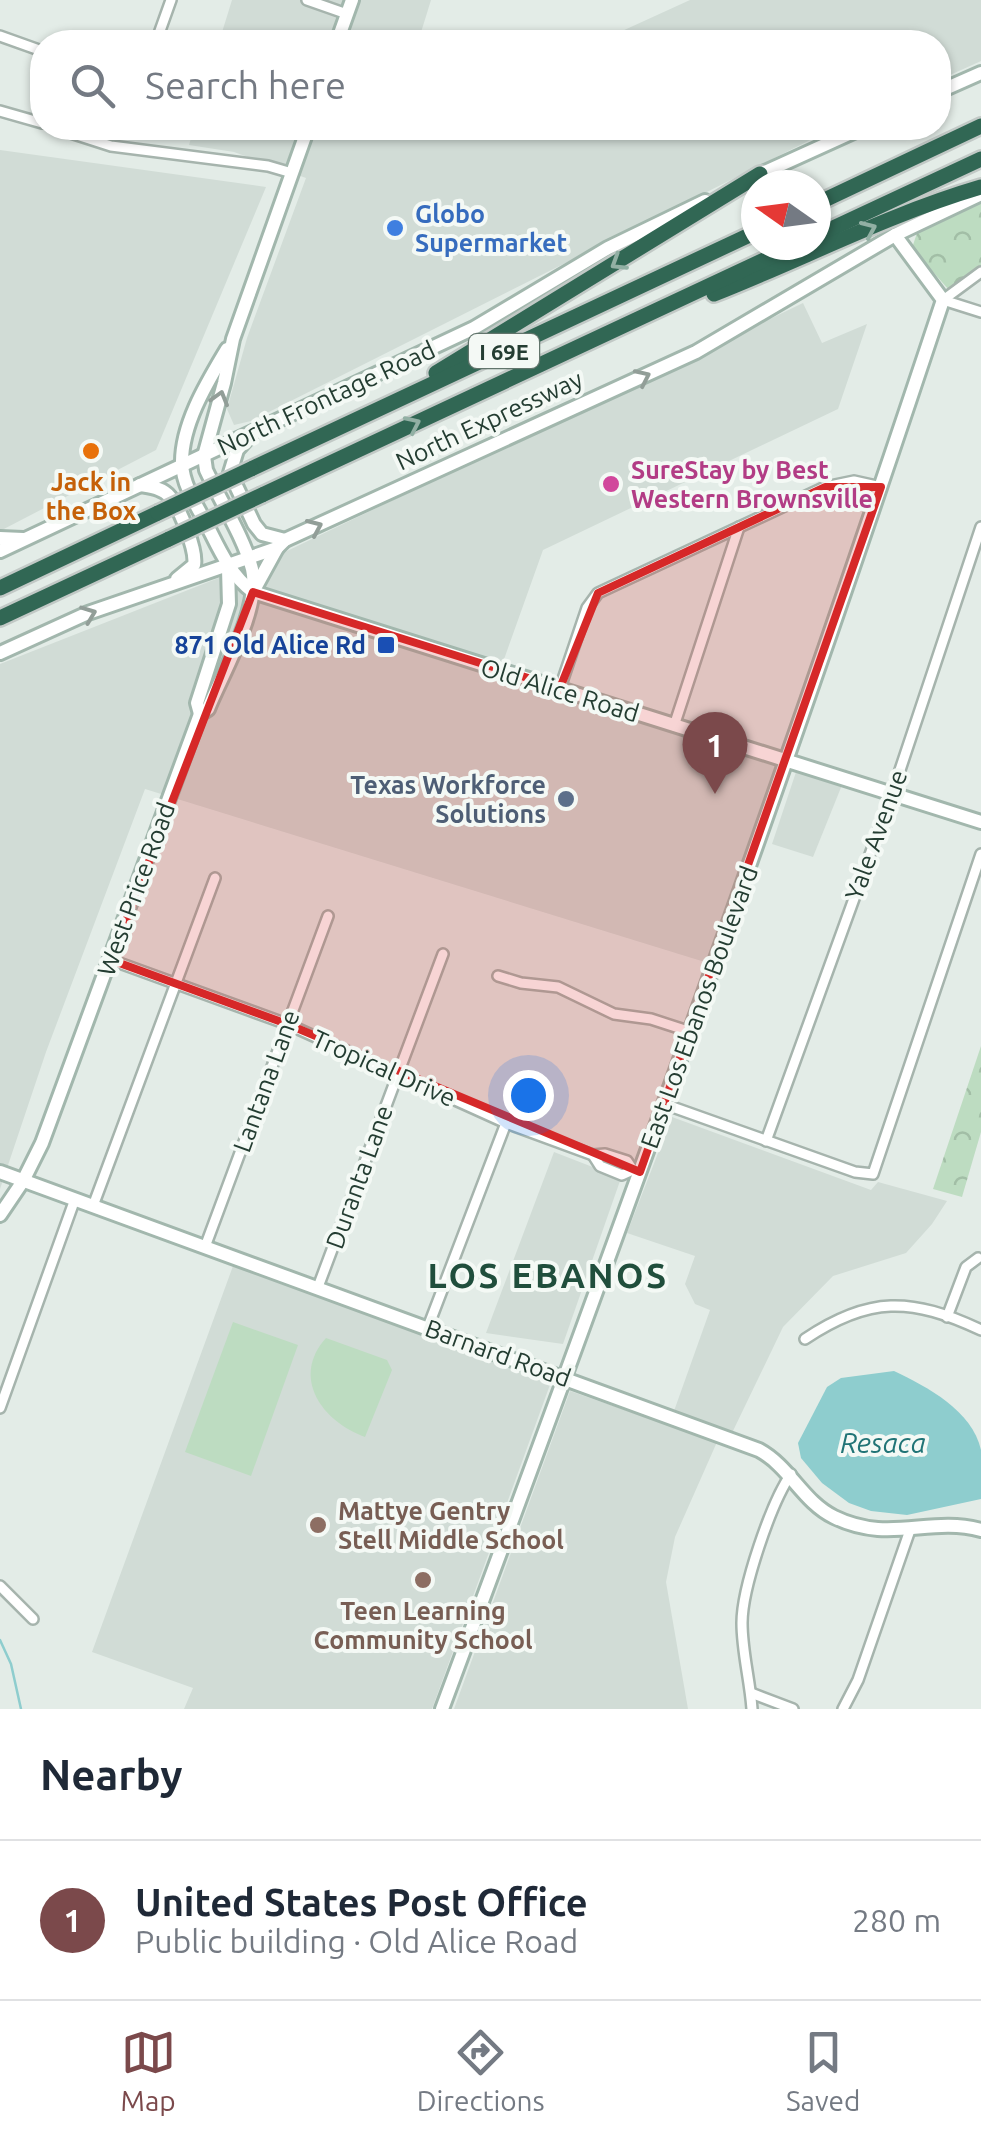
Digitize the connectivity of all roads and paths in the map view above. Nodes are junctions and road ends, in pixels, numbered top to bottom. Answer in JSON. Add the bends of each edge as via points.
{"nodes":[{"id":1,"x":171,"y":0,"type":"edge"},
{"id":2,"x":307,"y":0,"type":"edge"},
{"id":3,"x":349,"y":7,"type":"edge"},
{"id":4,"x":160,"y":30,"type":"edge"},
{"id":5,"x":0,"y":36,"type":"edge"},
{"id":6,"x":30,"y":47,"type":"edge"},
{"id":7,"x":981,"y":73,"type":"edge"},
{"id":8,"x":951,"y":86,"type":"edge"},
{"id":9,"x":0,"y":110,"type":"edge"},
{"id":10,"x":30,"y":119,"type":"edge"},
{"id":11,"x":981,"y":126,"type":"edge"},
{"id":12,"x":93,"y":140,"type":"edge"},
{"id":13,"x":304,"y":140,"type":"edge"},
{"id":14,"x":835,"y":140,"type":"edge"},
{"id":15,"x":981,"y":159,"type":"edge"},
{"id":16,"x":769,"y":170,"type":"edge"},
{"id":17,"x":292,"y":173,"type":"junction"},
{"id":18,"x":741,"y":183,"type":"edge"},
{"id":19,"x":741,"y":186,"type":"edge"},
{"id":20,"x":981,"y":190,"type":"edge"},
{"id":21,"x":831,"y":197,"type":"edge"},
{"id":22,"x":831,"y":229,"type":"edge"},
{"id":23,"x":896,"y":235,"type":"junction"},
{"id":24,"x":741,"y":239,"type":"edge"},
{"id":25,"x":764,"y":260,"type":"edge"},
{"id":26,"x":981,"y":272,"type":"edge"},
{"id":27,"x":942,"y":300,"type":"junction"},
{"id":28,"x":981,"y":312,"type":"edge"},
{"id":29,"x":233,"y":340,"type":"junction"},
{"id":30,"x":584,"y":344,"type":"junction"},
{"id":31,"x":194,"y":415,"type":"junction"},
{"id":32,"x":356,"y":420,"type":"junction"},
{"id":33,"x":255,"y":430,"type":"junction"},
{"id":34,"x":204,"y":456,"type":"junction"},
{"id":35,"x":182,"y":465,"type":"junction"},
{"id":36,"x":156,"y":477,"type":"junction"},
{"id":37,"x":140,"y":486,"type":"junction"},
{"id":38,"x":881,"y":487,"type":"junction"},
{"id":39,"x":739,"y":527,"type":"junction"},
{"id":40,"x":981,"y":527,"type":"edge"},
{"id":41,"x":0,"y":538,"type":"edge"},
{"id":42,"x":25,"y":540,"type":"junction"},
{"id":43,"x":281,"y":544,"type":"junction"},
{"id":44,"x":0,"y":551,"type":"edge"},
{"id":45,"x":248,"y":559,"type":"junction"},
{"id":46,"x":227,"y":567,"type":"junction"},
{"id":47,"x":168,"y":587,"type":"junction"},
{"id":48,"x":0,"y":588,"type":"edge"},
{"id":49,"x":253,"y":592,"type":"junction"},
{"id":50,"x":0,"y":618,"type":"edge"},
{"id":51,"x":0,"y":653,"type":"edge"},
{"id":52,"x":560,"y":688,"type":"junction"},
{"id":53,"x":200,"y":714,"type":"junction"},
{"id":54,"x":674,"y":726,"type":"junction"},
{"id":55,"x":787,"y":761,"type":"junction"},
{"id":56,"x":892,"y":794,"type":"junction"},
{"id":57,"x":981,"y":822,"type":"edge"},
{"id":58,"x":981,"y":854,"type":"edge"},
{"id":59,"x":215,"y":878,"type":"dead end"},
{"id":60,"x":328,"y":916,"type":"dead end"},
{"id":61,"x":442,"y":954,"type":"dead end"},
{"id":62,"x":111,"y":960,"type":"junction"},
{"id":63,"x":498,"y":976,"type":"dead end"},
{"id":64,"x":174,"y":982,"type":"junction"},
{"id":65,"x":287,"y":1024,"type":"junction"},
{"id":66,"x":692,"y":1032,"type":"junction"},
{"id":67,"x":397,"y":1074,"type":"junction"},
{"id":68,"x":664,"y":1104,"type":"junction"},
{"id":69,"x":506,"y":1122,"type":"junction"},
{"id":70,"x":766,"y":1141,"type":"junction"},
{"id":71,"x":636,"y":1171,"type":"junction"},
{"id":72,"x":0,"y":1172,"type":"edge"},
{"id":73,"x":23,"y":1181,"type":"junction"},
{"id":74,"x":74,"y":1199,"type":"junction"},
{"id":75,"x":93,"y":1206,"type":"junction"},
{"id":76,"x":0,"y":1216,"type":"edge"},
{"id":77,"x":205,"y":1246,"type":"junction"},
{"id":78,"x":978,"y":1258,"type":"dead end"},
{"id":79,"x":318,"y":1288,"type":"junction"},
{"id":80,"x":946,"y":1317,"type":"junction"},
{"id":81,"x":428,"y":1328,"type":"junction"},
{"id":82,"x":981,"y":1330,"type":"edge"},
{"id":83,"x":804,"y":1339,"type":"dead end"},
{"id":84,"x":565,"y":1378,"type":"junction"},
{"id":85,"x":0,"y":1408,"type":"edge"},
{"id":86,"x":791,"y":1474,"type":"junction"},
{"id":87,"x":910,"y":1530,"type":"junction"},
{"id":88,"x":981,"y":1530,"type":"edge"},
{"id":89,"x":0,"y":1586,"type":"edge"},
{"id":90,"x":34,"y":1618,"type":"dead end"},
{"id":91,"x":751,"y":1693,"type":"junction"},
{"id":92,"x":442,"y":1709,"type":"edge"},
{"id":93,"x":752,"y":1709,"type":"edge"},
{"id":94,"x":793,"y":1709,"type":"edge"},
{"id":95,"x":843,"y":1709,"type":"edge"}],
"edges":[{"from":1,"to":4,"type":"street"},
{"from":2,"to":3,"type":"street"},
{"from":5,"to":6,"type":"street"},
{"from":7,"to":8,"type":"main road"},
{"from":9,"to":10,"type":"street"},
{"from":11,"to":21,"type":"highway"},
{"from":12,"to":17,"type":"street"},
{"from":13,"to":17,"type":"main road"},
{"from":14,"to":16,"type":"main road","name":"North Frontage Road"},
{"from":15,"to":22,"type":"highway"},
{"from":17,"to":29,"type":"main road"},
{"from":18,"to":33,"type":"main road","name":"North Frontage Road","via":[[608,248],[474,328]]},
{"from":19,"to":32,"type":"highway","one_way":true},
{"from":20,"to":23,"type":"main road","name":"North Expressway"},
{"from":30,"to":20,"type":"highway","one_way":true,"via":[[935,200]]},
{"from":23,"to":27,"type":"main road"},
{"from":43,"to":23,"type":"main road","name":"North Expressway","one_way":true,"via":[[696,352]]},
{"from":24,"to":32,"type":"highway","number":"I 69E"},
{"from":25,"to":30,"type":"highway","name":"North Expressway","number":"I 69E"},
{"from":26,"to":27,"type":"street"},
{"from":27,"to":28,"type":"street"},
{"from":27,"to":38,"type":"main road","name":"East Los Ebanos Boulevard"},
{"from":29,"to":31,"type":"main road"},
{"from":34,"to":29,"type":"main road","one_way":true},
{"from":50,"to":30,"type":"highway","name":"North Expressway","number":"I 69E","one_way":true,"bridge":true},
{"from":31,"to":35,"type":"main road"},
{"from":31,"to":36,"type":"main road"},
{"from":32,"to":48,"type":"highway","number":"I 69E","bridge":true},
{"from":33,"to":34,"type":"main road","name":"North Frontage Road"},
{"from":33,"to":43,"type":"main road","via":[[237,450],[230,474],[254,524]]},
{"from":34,"to":35,"type":"main road","name":"North Frontage Road"},
{"from":34,"to":45,"type":"main road","name":"West Price Road"},
{"from":35,"to":36,"type":"main road","name":"North Frontage Road"},
{"from":35,"to":46,"type":"main road"},
{"from":36,"to":37,"type":"main road","name":"North Frontage Road"},
{"from":37,"to":42,"type":"main road","name":"North Frontage Road"},
{"from":37,"to":47,"type":"main road","via":[[170,496],[196,554],[190,570]]},
{"from":38,"to":39,"type":"street","via":[[835,483]]},
{"from":38,"to":55,"type":"main road","name":"East Los Ebanos Boulevard"},
{"from":39,"to":52,"type":"street","via":[[598,593]]},
{"from":39,"to":54,"type":"street"},
{"from":40,"to":56,"type":"street","name":"Yale Avenue"},
{"from":41,"to":42,"type":"main road"},
{"from":42,"to":44,"type":"main road","name":"North Frontage Road"},
{"from":43,"to":45,"type":"main road","name":"North Expressway"},
{"from":43,"to":49,"type":"main road"},
{"from":45,"to":46,"type":"main road","name":"North Expressway"},
{"from":45,"to":49,"type":"main road","name":"West Price Road"},
{"from":46,"to":47,"type":"main road","name":"North Expressway"},
{"from":46,"to":49,"type":"main road"},
{"from":46,"to":53,"type":"main road","via":[[229,604],[196,703]]},
{"from":51,"to":47,"type":"main road","name":"North Expressway","one_way":true,"via":[[88,613]]},
{"from":49,"to":52,"type":"main road","name":"Old Alice Road"},
{"from":49,"to":53,"type":"main road","name":"West Price Road","via":[[208,709]]},
{"from":52,"to":54,"type":"main road","name":"Old Alice Road"},
{"from":53,"to":62,"type":"main road","name":"West Price Road"},
{"from":54,"to":55,"type":"main road","name":"Old Alice Road"},
{"from":55,"to":56,"type":"main road","name":"Old Alice Road"},
{"from":55,"to":66,"type":"main road","name":"East Los Ebanos Boulevard"},
{"from":56,"to":57,"type":"main road","name":"Old Alice Road"},
{"from":56,"to":70,"type":"street","name":"Yale Avenue"},
{"from":58,"to":70,"type":"street","via":[[872,1174]]},
{"from":59,"to":64,"type":"street"},
{"from":60,"to":65,"type":"street","name":"Lantana Lane"},
{"from":61,"to":67,"type":"street","name":"Duranta Lane"},
{"from":62,"to":64,"type":"street","name":"Tropical Drive"},
{"from":62,"to":73,"type":"main road","name":"West Price Road"},
{"from":63,"to":66,"type":"street","via":[[558,987],[614,1014]]},
{"from":64,"to":65,"type":"street","name":"Tropical Drive"},
{"from":64,"to":75,"type":"street"},
{"from":65,"to":67,"type":"street","name":"Tropical Drive"},
{"from":65,"to":77,"type":"street","name":"Lantana Lane"},
{"from":66,"to":68,"type":"main road","name":"East Los Ebanos Boulevard"},
{"from":67,"to":69,"type":"street","name":"Tropical Drive"},
{"from":67,"to":79,"type":"street","name":"Duranta Lane"},
{"from":68,"to":70,"type":"street"},
{"from":68,"to":71,"type":"main road","name":"East Los Ebanos Boulevard"},
{"from":69,"to":71,"type":"street","name":"Tropical Drive","via":[[593,1155],[600,1166]]},
{"from":69,"to":81,"type":"street"},
{"from":71,"to":84,"type":"main road","name":"East Los Ebanos Boulevard"},
{"from":72,"to":73,"type":"main road","name":"Barnard Road"},
{"from":73,"to":74,"type":"main road","name":"Barnard Road"},
{"from":73,"to":76,"type":"main road","name":"West Price Road"},
{"from":74,"to":75,"type":"main road","name":"Barnard Road"},
{"from":74,"to":85,"type":"street"},
{"from":75,"to":77,"type":"main road","name":"Barnard Road"},
{"from":77,"to":79,"type":"main road","name":"Barnard Road"},
{"from":78,"to":80,"type":"street","via":[[966,1266]]},
{"from":79,"to":81,"type":"main road","name":"Barnard Road"},
{"from":80,"to":82,"type":"street"},
{"from":80,"to":83,"type":"street","via":[[872,1306]]},
{"from":81,"to":84,"type":"main road","name":"Barnard Road"},
{"from":84,"to":86,"type":"main road","name":"Barnard Road","via":[[759,1450]]},
{"from":84,"to":92,"type":"main road","name":"East Los Ebanos Boulevard"},
{"from":86,"to":87,"type":"main road","name":"Barnard Road","via":[[815,1505],[838,1519]]},
{"from":86,"to":91,"type":"street","via":[[745,1598]]},
{"from":87,"to":88,"type":"main road","name":"Barnard Road"},
{"from":87,"to":95,"type":"street"},
{"from":89,"to":90,"type":"street"},
{"from":91,"to":93,"type":"street"},
{"from":91,"to":94,"type":"street"}]}
